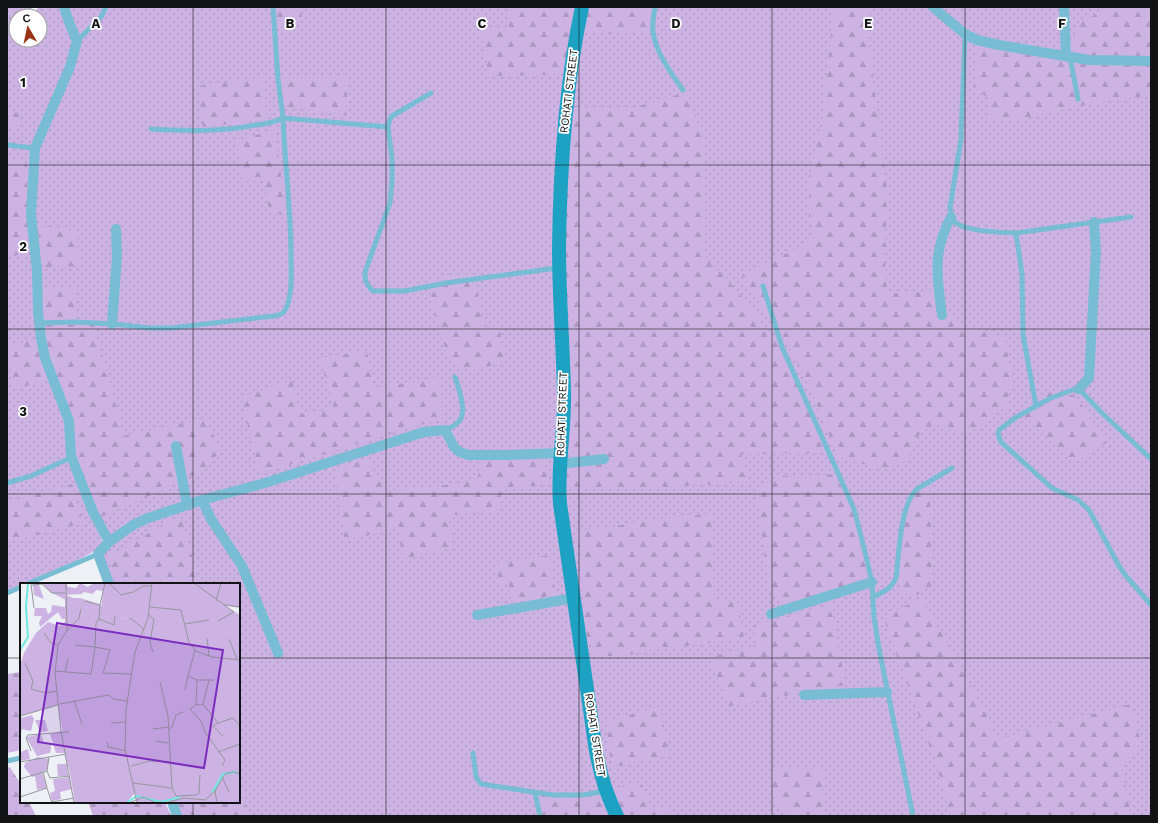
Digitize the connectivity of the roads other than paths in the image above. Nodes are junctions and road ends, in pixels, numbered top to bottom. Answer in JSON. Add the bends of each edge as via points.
{"nodes":[{"id":1,"x":64,"y":7,"type":"edge"},
{"id":2,"x":106,"y":7,"type":"edge"},
{"id":3,"x":273,"y":7,"type":"edge"},
{"id":4,"x":582,"y":7,"type":"edge"},
{"id":5,"x":655,"y":7,"type":"edge"},
{"id":6,"x":933,"y":7,"type":"edge"},
{"id":7,"x":1064,"y":7,"type":"edge"},
{"id":8,"x":965,"y":34,"type":"junction"},
{"id":9,"x":77,"y":41,"type":"junction"},
{"id":10,"x":1068,"y":57,"type":"junction"},
{"id":11,"x":1151,"y":61,"type":"edge"},
{"id":12,"x":683,"y":90,"type":"dead end"},
{"id":13,"x":431,"y":93,"type":"dead end"},
{"id":14,"x":1078,"y":99,"type":"dead end"},
{"id":15,"x":284,"y":118,"type":"junction"},
{"id":16,"x":388,"y":127,"type":"junction"},
{"id":17,"x":151,"y":129,"type":"dead end"},
{"id":18,"x":7,"y":145,"type":"edge"},
{"id":19,"x":35,"y":148,"type":"junction"},
{"id":20,"x":951,"y":217,"type":"junction"},
{"id":21,"x":1131,"y":217,"type":"dead end"},
{"id":22,"x":1094,"y":222,"type":"junction"},
{"id":23,"x":116,"y":229,"type":"dead end"},
{"id":24,"x":1016,"y":234,"type":"junction"},
{"id":25,"x":560,"y":268,"type":"junction"},
{"id":26,"x":763,"y":286,"type":"dead end"},
{"id":27,"x":942,"y":315,"type":"dead end"},
{"id":28,"x":39,"y":323,"type":"junction"},
{"id":29,"x":112,"y":324,"type":"junction"},
{"id":30,"x":456,"y":377,"type":"dead end"},
{"id":31,"x":1079,"y":389,"type":"junction"},
{"id":32,"x":1036,"y":406,"type":"junction"},
{"id":33,"x":445,"y":430,"type":"junction"},
{"id":34,"x":176,"y":446,"type":"dead end"},
{"id":35,"x":72,"y":457,"type":"junction"},
{"id":36,"x":560,"y":458,"type":"junction"},
{"id":37,"x":604,"y":459,"type":"dead end"},
{"id":38,"x":1151,"y":459,"type":"edge"},
{"id":39,"x":952,"y":468,"type":"dead end"},
{"id":40,"x":7,"y":483,"type":"edge"},
{"id":41,"x":202,"y":500,"type":"junction"},
{"id":42,"x":187,"y":505,"type":"junction"},
{"id":43,"x":109,"y":542,"type":"junction"},
{"id":44,"x":98,"y":554,"type":"junction"},
{"id":45,"x":872,"y":582,"type":"junction"},
{"id":46,"x":29,"y":583,"type":"edge"},
{"id":47,"x":109,"y":583,"type":"edge"},
{"id":48,"x":20,"y":587,"type":"edge"},
{"id":49,"x":7,"y":593,"type":"edge"},
{"id":50,"x":873,"y":597,"type":"junction"},
{"id":51,"x":574,"y":598,"type":"junction"},
{"id":52,"x":1151,"y":605,"type":"edge"},
{"id":53,"x":771,"y":614,"type":"dead end"},
{"id":54,"x":477,"y":615,"type":"dead end"},
{"id":55,"x":278,"y":653,"type":"dead end"},
{"id":56,"x":887,"y":692,"type":"junction"},
{"id":57,"x":804,"y":695,"type":"dead end"},
{"id":58,"x":473,"y":753,"type":"dead end"},
{"id":59,"x":20,"y":758,"type":"edge"},
{"id":60,"x":7,"y":761,"type":"edge"},
{"id":61,"x":605,"y":791,"type":"junction"},
{"id":62,"x":535,"y":793,"type":"junction"},
{"id":63,"x":172,"y":803,"type":"edge"},
{"id":64,"x":177,"y":816,"type":"edge"},
{"id":65,"x":540,"y":816,"type":"edge"},
{"id":66,"x":617,"y":816,"type":"edge"},
{"id":67,"x":913,"y":816,"type":"edge"}],
"edges":[{"from":1,"to":9,"type":"street"},
{"from":2,"to":9,"type":"lane","via":[[101,17]]},
{"from":3,"to":15,"type":"lane","via":[[278,79]]},
{"from":4,"to":25,"type":"street","name":"ROHATI STREET","via":[[565,110]]},
{"from":5,"to":12,"type":"lane","via":[[655,42],[669,71]]},
{"from":6,"to":8,"type":"street"},
{"from":7,"to":10,"type":"street"},
{"from":8,"to":10,"type":"street","via":[[977,40],[999,45]]},
{"from":8,"to":20,"type":"lane","via":[[961,139],[950,208]]},
{"from":9,"to":19,"type":"street","via":[[64,81]]},
{"from":10,"to":11,"type":"street"},
{"from":10,"to":14,"type":"lane"},
{"from":13,"to":16,"type":"lane","via":[[392,116]]},
{"from":15,"to":16,"type":"lane"},
{"from":15,"to":17,"type":"lane","via":[[270,123],[227,130]]},
{"from":15,"to":29,"type":"lane","via":[[292,276],[284,312],[274,316],[171,328]]},
{"from":16,"to":25,"type":"lane","via":[[392,158],[390,203],[365,272],[365,280],[373,291],[406,291],[446,283]]},
{"from":18,"to":19,"type":"lane"},
{"from":19,"to":28,"type":"street","via":[[31,214]]},
{"from":20,"to":24,"type":"lane","via":[[956,224],[963,227]]},
{"from":20,"to":27,"type":"street","via":[[938,249],[937,275]]},
{"from":21,"to":22,"type":"lane"},
{"from":22,"to":24,"type":"lane"},
{"from":22,"to":31,"type":"street","via":[[1096,252],[1089,378]]},
{"from":23,"to":29,"type":"street","via":[[117,257]]},
{"from":24,"to":32,"type":"lane","via":[[1022,274],[1023,335]]},
{"from":25,"to":36,"type":"street","name":"ROHATI STREET","via":[[564,394]]},
{"from":26,"to":45,"type":"lane","via":[[782,347],[854,509]]},
{"from":28,"to":29,"type":"lane"},
{"from":28,"to":35,"type":"street","via":[[47,364],[69,421]]},
{"from":30,"to":33,"type":"lane","via":[[462,414],[459,422]]},
{"from":31,"to":32,"type":"lane"},
{"from":31,"to":38,"type":"lane"},
{"from":32,"to":52,"type":"lane","via":[[999,430],[1001,442],[1052,488],[1078,500],[1089,510],[1119,566]]},
{"from":33,"to":36,"type":"street","via":[[454,447],[468,455]]},
{"from":33,"to":41,"type":"street","via":[[424,432],[265,483]]},
{"from":34,"to":42,"type":"street"},
{"from":35,"to":40,"type":"lane","via":[[31,476]]},
{"from":35,"to":43,"type":"street","via":[[93,512]]},
{"from":36,"to":37,"type":"street"},
{"from":36,"to":51,"type":"street","name":"ROHATI STREET","via":[[558,485]]},
{"from":39,"to":50,"type":"lane","via":[[912,493],[903,521],[896,578],[893,586],[887,591]]},
{"from":41,"to":42,"type":"street"},
{"from":41,"to":55,"type":"street","via":[[211,519],[242,566]]},
{"from":42,"to":43,"type":"street","via":[[133,524]]},
{"from":43,"to":44,"type":"street"},
{"from":44,"to":46,"type":"lane"},
{"from":44,"to":47,"type":"street"},
{"from":45,"to":50,"type":"lane"},
{"from":45,"to":53,"type":"street"},
{"from":48,"to":49,"type":"lane"},
{"from":50,"to":56,"type":"lane"},
{"from":51,"to":54,"type":"street"},
{"from":51,"to":61,"type":"street","name":"ROHATI STREET","via":[[596,751]]},
{"from":56,"to":57,"type":"street"},
{"from":56,"to":67,"type":"lane"},
{"from":58,"to":62,"type":"lane","via":[[476,777],[481,784]]},
{"from":59,"to":60,"type":"lane"},
{"from":61,"to":62,"type":"lane","via":[[583,795]]},
{"from":61,"to":66,"type":"street","name":"ROHATI STREET"},
{"from":62,"to":65,"type":"lane"},
{"from":63,"to":64,"type":"street"}]}
